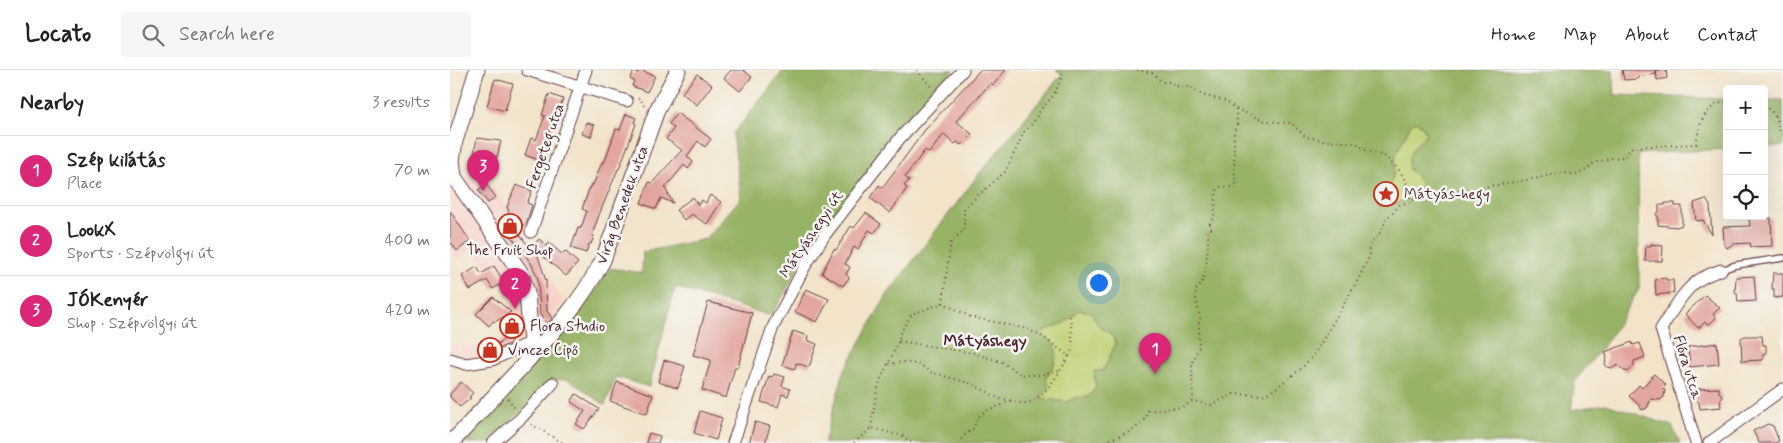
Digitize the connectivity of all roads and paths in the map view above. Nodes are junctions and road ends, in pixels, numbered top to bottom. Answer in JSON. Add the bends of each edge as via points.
{"nodes":[{"id":1,"x":477,"y":70,"type":"edge"},
{"id":2,"x":526,"y":70,"type":"edge"},
{"id":3,"x":586,"y":70,"type":"edge"},
{"id":4,"x":678,"y":70,"type":"edge"},
{"id":5,"x":917,"y":70,"type":"edge"},
{"id":6,"x":963,"y":70,"type":"edge"},
{"id":7,"x":1063,"y":70,"type":"edge"},
{"id":8,"x":1137,"y":70,"type":"edge"},
{"id":9,"x":581,"y":87,"type":"junction"},
{"id":10,"x":940,"y":95,"type":"junction"},
{"id":11,"x":627,"y":101,"type":"dead end"},
{"id":12,"x":1723,"y":103,"type":"edge"},
{"id":13,"x":1768,"y":108,"type":"edge"},
{"id":14,"x":1236,"y":109,"type":"junction"},
{"id":15,"x":1783,"y":136,"type":"edge"},
{"id":16,"x":452,"y":179,"type":"edge"},
{"id":17,"x":1410,"y":201,"type":"junction"},
{"id":18,"x":531,"y":232,"type":"dead end"},
{"id":19,"x":1783,"y":258,"type":"edge"},
{"id":20,"x":1721,"y":270,"type":"joint"},
{"id":21,"x":943,"y":303,"type":"junction"},
{"id":22,"x":1070,"y":315,"type":"dead end"},
{"id":23,"x":898,"y":341,"type":"junction"},
{"id":24,"x":532,"y":348,"type":"junction"},
{"id":25,"x":1069,"y":356,"type":"junction"},
{"id":26,"x":450,"y":359,"type":"edge"},
{"id":27,"x":888,"y":364,"type":"junction"},
{"id":28,"x":1060,"y":370,"type":"junction"},
{"id":29,"x":553,"y":383,"type":"dead end"},
{"id":30,"x":502,"y":388,"type":"junction"},
{"id":31,"x":1783,"y":389,"type":"edge"},
{"id":32,"x":1011,"y":400,"type":"junction"},
{"id":33,"x":1193,"y":401,"type":"junction"},
{"id":34,"x":521,"y":418,"type":"junction"},
{"id":35,"x":871,"y":428,"type":"junction"},
{"id":36,"x":451,"y":443,"type":"edge"},
{"id":37,"x":493,"y":443,"type":"edge"},
{"id":38,"x":563,"y":443,"type":"edge"},
{"id":39,"x":733,"y":443,"type":"edge"},
{"id":40,"x":854,"y":443,"type":"edge"},
{"id":41,"x":912,"y":443,"type":"edge"},
{"id":42,"x":958,"y":443,"type":"edge"},
{"id":43,"x":1059,"y":443,"type":"edge"},
{"id":44,"x":1066,"y":443,"type":"edge"},
{"id":45,"x":1100,"y":443,"type":"edge"},
{"id":46,"x":1696,"y":443,"type":"edge"},
{"id":47,"x":1709,"y":443,"type":"edge"}],
"edges":[{"from":1,"to":16,"type":"street","via":[[455,141]]},
{"from":2,"to":9,"type":"street"},
{"from":3,"to":9,"type":"street","name":"Fergeteg utca"},
{"from":4,"to":24,"type":"street","name":"Virág Benedek utca","via":[[657,110],[603,260],[581,297]]},
{"from":5,"to":10,"type":"path"},
{"from":6,"to":10,"type":"street","name":"Mátyáshegyi út"},
{"from":7,"to":21,"type":"path","via":[[1054,95],[1024,132],[1006,171],[964,208],[963,232],[951,242]]},
{"from":8,"to":14,"type":"path","via":[[1153,73],[1162,82],[1189,87],[1202,95],[1226,101]]},
{"from":9,"to":11,"type":"street"},
{"from":9,"to":18,"type":"street","name":"Fergeteg utca"},
{"from":10,"to":39,"type":"street","name":"Mátyáshegyi út","via":[[900,138],[824,236],[805,266],[772,326]]},
{"from":12,"to":17,"type":"path","via":[[1713,107],[1700,121],[1696,144],[1632,147],[1625,157],[1594,162],[1579,174],[1558,172]]},
{"from":13,"to":15,"type":"path","via":[[1777,119]]},
{"from":14,"to":17,"type":"path","via":[[1265,121],[1291,123],[1306,136],[1357,143],[1384,156],[1400,171],[1408,186]]},
{"from":14,"to":33,"type":"path","via":[[1236,188],[1223,186],[1215,194],[1204,276],[1195,291],[1201,320],[1199,347],[1192,364]]},
{"from":16,"to":24,"type":"street","via":[[521,273],[527,293]]},
{"from":17,"to":33,"type":"path","via":[[1400,205],[1386,219],[1369,246],[1369,257],[1352,292],[1315,353],[1302,368],[1262,395],[1233,394],[1212,404]]},
{"from":19,"to":20,"type":"lane","name":"Flóra utca"},
{"from":20,"to":46,"type":"street","name":"Flóra utca","via":[[1695,283],[1661,329]]},
{"from":21,"to":23,"type":"path","via":[[912,314]]},
{"from":21,"to":25,"type":"path","via":[[971,317],[1027,329],[1043,336]]},
{"from":22,"to":25,"type":"path","via":[[1073,348]]},
{"from":23,"to":27,"type":"path"},
{"from":23,"to":28,"type":"path","via":[[973,353],[1002,362],[1022,375]]},
{"from":24,"to":26,"type":"street","via":[[466,364]]},
{"from":24,"to":30,"type":"street","name":"Virág Benedek utca"},
{"from":25,"to":28,"type":"path"},
{"from":27,"to":32,"type":"path","via":[[903,362],[921,366],[930,372],[968,383],[999,399]]},
{"from":27,"to":35,"type":"path","via":[[876,395]]},
{"from":28,"to":32,"type":"path","via":[[1034,401]]},
{"from":29,"to":34,"type":"street"},
{"from":30,"to":34,"type":"path"},
{"from":30,"to":36,"type":"street","name":"Virág Benedek utca"},
{"from":31,"to":47,"type":"street"},
{"from":32,"to":42,"type":"path","via":[[981,414],[974,428]]},
{"from":33,"to":45,"type":"path","via":[[1182,408],[1148,411],[1146,419],[1134,430]]},
{"from":34,"to":37,"type":"street"},
{"from":34,"to":38,"type":"path"},
{"from":35,"to":40,"type":"path"},
{"from":35,"to":41,"type":"path","via":[[903,436]]},
{"from":43,"to":44,"type":"path"}]}
